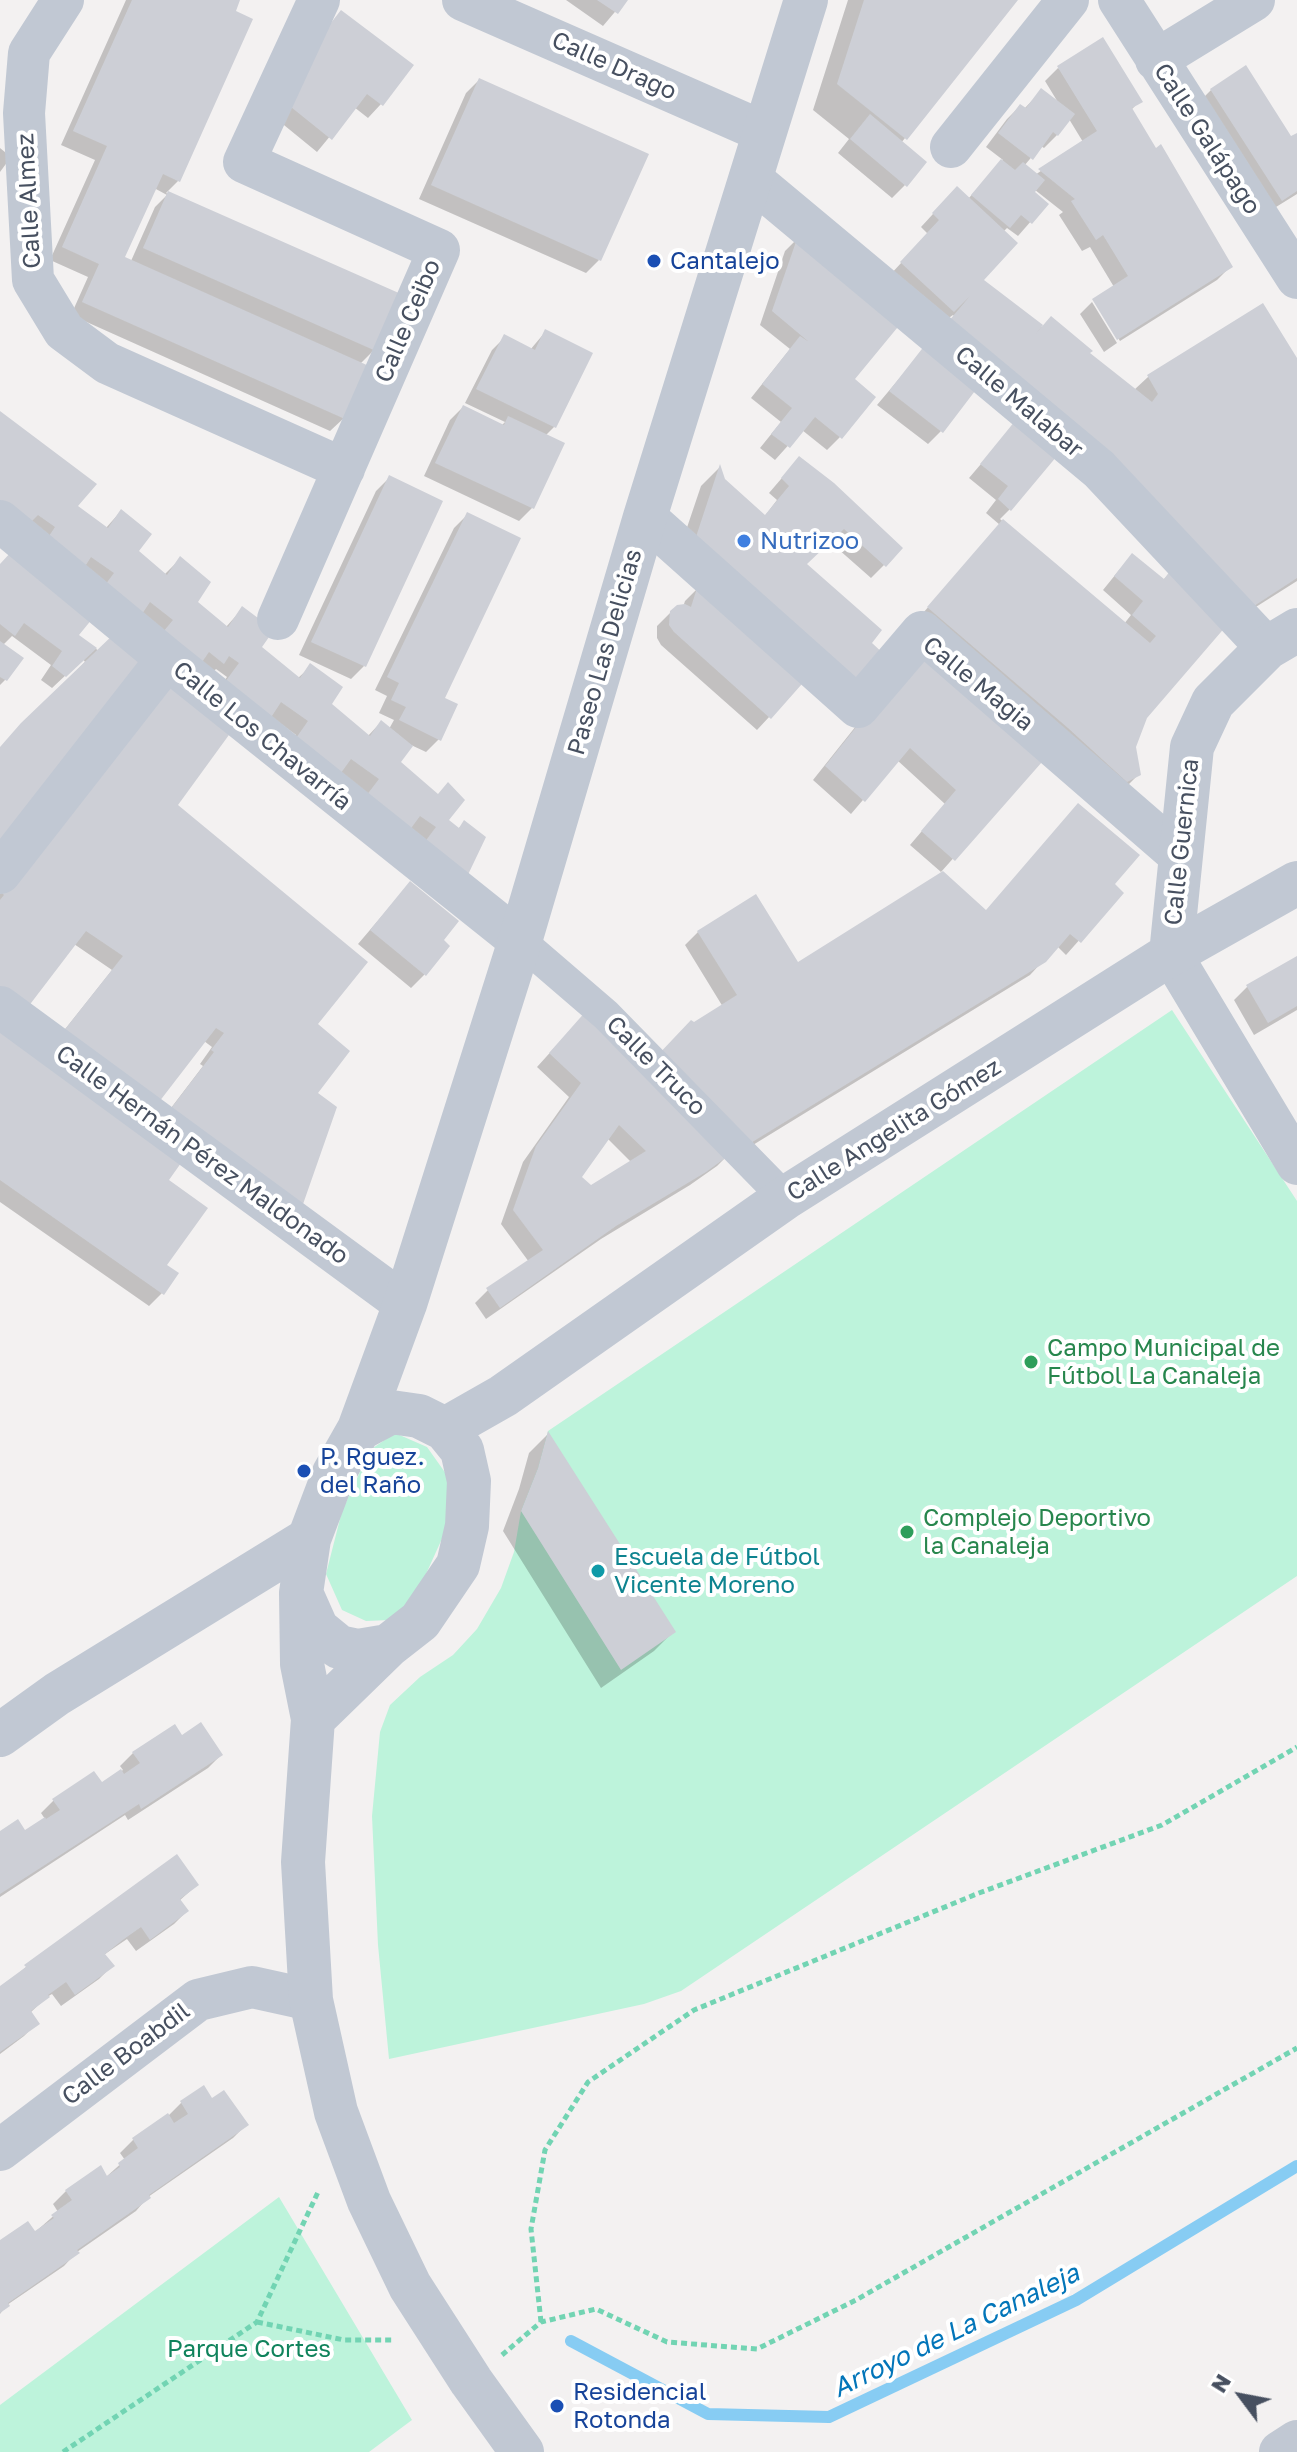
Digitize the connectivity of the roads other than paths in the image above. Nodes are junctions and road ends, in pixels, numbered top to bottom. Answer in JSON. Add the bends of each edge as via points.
{"nodes":[{"id":1,"x":63,"y":0,"type":"edge"},
{"id":2,"x":319,"y":0,"type":"edge"},
{"id":3,"x":463,"y":0,"type":"edge"},
{"id":4,"x":806,"y":0,"type":"edge"},
{"id":5,"x":1068,"y":0,"type":"edge"},
{"id":6,"x":1119,"y":0,"type":"edge"},
{"id":7,"x":1254,"y":0,"type":"edge"},
{"id":8,"x":1156,"y":60,"type":"junction"},
{"id":9,"x":764,"y":132,"type":"junction"},
{"id":10,"x":951,"y":147,"type":"dead end"},
{"id":11,"x":750,"y":178,"type":"junction"},
{"id":12,"x":1297,"y":278,"type":"edge"},
{"id":13,"x":344,"y":469,"type":"junction"},
{"id":14,"x":645,"y":517,"type":"junction"},
{"id":15,"x":3,"y":528,"type":"edge"},
{"id":16,"x":278,"y":619,"type":"dead end"},
{"id":17,"x":1282,"y":639,"type":"edge"},
{"id":18,"x":167,"y":659,"type":"junction"},
{"id":19,"x":1179,"y":855,"type":"junction"},
{"id":20,"x":0,"y":873,"type":"edge"},
{"id":21,"x":1297,"y":883,"type":"edge"},
{"id":22,"x":520,"y":941,"type":"junction"},
{"id":23,"x":1171,"y":954,"type":"junction"},
{"id":24,"x":0,"y":1007,"type":"edge"},
{"id":25,"x":1297,"y":1164,"type":"edge"},
{"id":26,"x":785,"y":1198,"type":"junction"},
{"id":27,"x":405,"y":1304,"type":"junction"},
{"id":28,"x":503,"y":1396,"type":"junction"},
{"id":29,"x":432,"y":1422,"type":"junction"},
{"id":30,"x":359,"y":1429,"type":"junction"},
{"id":31,"x":469,"y":1481,"type":"junction"},
{"id":32,"x":309,"y":1539,"type":"junction"},
{"id":33,"x":301,"y":1593,"type":"junction"},
{"id":34,"x":388,"y":1646,"type":"junction"},
{"id":35,"x":313,"y":1719,"type":"junction"},
{"id":36,"x":0,"y":1735,"type":"edge"},
{"id":37,"x":311,"y":2000,"type":"junction"},
{"id":38,"x":0,"y":2150,"type":"edge"},
{"id":39,"x":1297,"y":2441,"type":"edge"},
{"id":40,"x":522,"y":2452,"type":"edge"},
{"id":41,"x":1280,"y":2452,"type":"edge"}],
"edges":[{"from":1,"to":13,"type":"street","name":"Calle Almez","via":[[29,53],[24,113],[33,280],[64,331],[107,363]]},
{"from":2,"to":13,"type":"street","name":"Calle Ceibo","via":[[244,162],[439,250]]},
{"from":3,"to":9,"type":"street","name":"Calle Drago"},
{"from":4,"to":9,"type":"street","name":"Paseo Las Delicias"},
{"from":5,"to":10,"type":"street"},
{"from":6,"to":8,"type":"street","name":"Calle Galápago"},
{"from":7,"to":8,"type":"street"},
{"from":8,"to":12,"type":"street","name":"Calle Galápago"},
{"from":9,"to":11,"type":"street","name":"Paseo Las Delicias"},
{"from":11,"to":14,"type":"street","name":"Paseo Las Delicias"},
{"from":11,"to":17,"type":"street","name":"Calle Malabar","via":[[1099,469]]},
{"from":13,"to":16,"type":"street","name":"Calle Ceibo"},
{"from":14,"to":19,"type":"street","name":"Calle Magia","via":[[858,707],[922,632]]},
{"from":14,"to":22,"type":"street","name":"Paseo Las Delicias"},
{"from":15,"to":18,"type":"street","name":"Calle Los Chavarría"},
{"from":17,"to":19,"type":"street","name":"Calle Guernica","via":[[1213,702],[1192,747]]},
{"from":18,"to":20,"type":"street"},
{"from":18,"to":22,"type":"street","name":"Calle Los Chavarría"},
{"from":19,"to":23,"type":"street","name":"Calle Guernica"},
{"from":21,"to":23,"type":"street","name":"Calle Angelita Gómez"},
{"from":22,"to":26,"type":"street","name":"Calle Truco","via":[[606,1015]]},
{"from":22,"to":27,"type":"street","name":"Paseo Las Delicias"},
{"from":23,"to":25,"type":"street"},
{"from":23,"to":26,"type":"street","name":"Calle Angelita Gómez"},
{"from":24,"to":27,"type":"street","name":"Calle Hernán Pérez Maldonado"},
{"from":26,"to":28,"type":"street","name":"Calle Angelita Gómez"},
{"from":27,"to":29,"type":"street","name":"Paseo Las Delicias","via":[[409,1377]]},
{"from":27,"to":30,"type":"street","name":"Paseo Las Delicias"},
{"from":28,"to":29,"type":"street","name":"Calle Angelita Gómez"},
{"from":28,"to":31,"type":"street"},
{"from":29,"to":30,"type":"street","via":[[391,1412]]},
{"from":29,"to":31,"type":"street","via":[[462,1450]]},
{"from":30,"to":32,"type":"street","via":[[334,1473]]},
{"from":31,"to":34,"type":"street","via":[[458,1565],[420,1621]]},
{"from":32,"to":33,"type":"street"},
{"from":32,"to":36,"type":"street","via":[[57,1694]]},
{"from":33,"to":34,"type":"street","via":[[317,1629],[339,1647],[358,1651]]},
{"from":33,"to":35,"type":"street","via":[[302,1664]]},
{"from":34,"to":35,"type":"street"},
{"from":35,"to":37,"type":"street","via":[[303,1862]]},
{"from":37,"to":38,"type":"street","name":"Calle Boabdil","via":[[252,1987],[198,2000]]},
{"from":37,"to":40,"type":"street","via":[[336,2112],[369,2201],[410,2286]]},
{"from":39,"to":41,"type":"street"}]}
